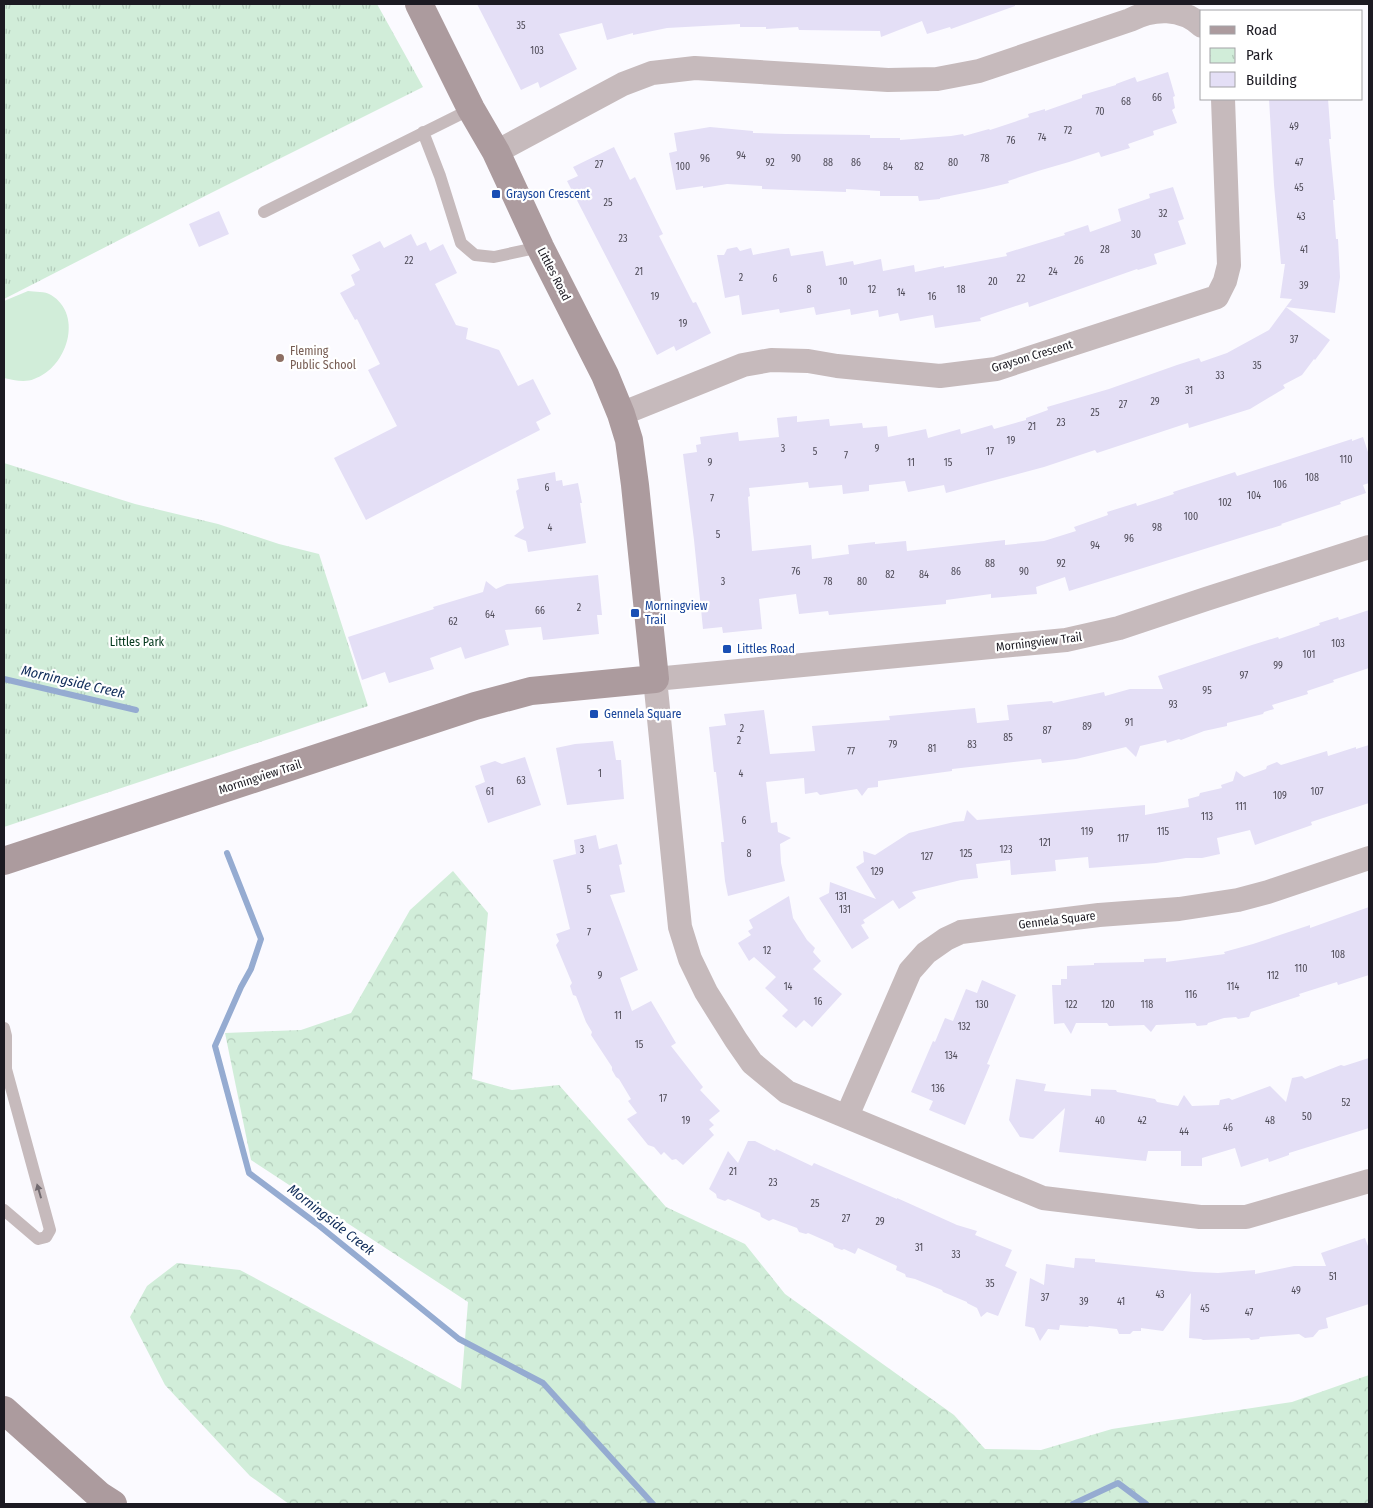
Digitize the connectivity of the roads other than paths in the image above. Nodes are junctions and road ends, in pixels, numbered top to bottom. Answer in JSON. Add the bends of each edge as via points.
{"nodes":[{"id":1,"x":419,"y":4,"type":"edge"},
{"id":2,"x":1200,"y":25,"type":"edge"},
{"id":3,"x":1223,"y":100,"type":"edge"},
{"id":4,"x":471,"y":109,"type":"junction"},
{"id":5,"x":423,"y":132,"type":"junction"},
{"id":6,"x":496,"y":152,"type":"junction"},
{"id":7,"x":264,"y":212,"type":"dead end"},
{"id":8,"x":540,"y":247,"type":"junction"},
{"id":9,"x":621,"y":414,"type":"junction"},
{"id":10,"x":1369,"y":547,"type":"edge"},
{"id":11,"x":654,"y":679,"type":"junction"},
{"id":12,"x":1369,"y":858,"type":"edge"},
{"id":13,"x":4,"y":861,"type":"edge"},
{"id":14,"x":4,"y":1028,"type":"edge"},
{"id":15,"x":847,"y":1116,"type":"junction"},
{"id":16,"x":1369,"y":1181,"type":"edge"},
{"id":17,"x":4,"y":1210,"type":"edge"},
{"id":18,"x":4,"y":1410,"type":"edge"},
{"id":19,"x":105,"y":1501,"type":"edge"}],
"edges":[{"from":1,"to":4,"type":"street","name":"Littles Road"},
{"from":2,"to":6,"type":"street","via":[[1184,14],[1170,10],[1142,13],[1130,20],[979,71],[937,79],[888,80],[695,68],[652,74],[623,84]]},
{"from":3,"to":9,"type":"street","name":"Grayson Crescent","via":[[1229,265],[1217,297],[996,369],[940,376],[808,361],[770,360],[743,365]]},
{"from":4,"to":5,"type":"lane"},
{"from":4,"to":6,"type":"street","name":"Littles Road"},
{"from":5,"to":7,"type":"lane"},
{"from":5,"to":8,"type":"lane","via":[[461,243],[475,255],[494,258]]},
{"from":6,"to":8,"type":"street","name":"Littles Road"},
{"from":8,"to":9,"type":"street","name":"Littles Road"},
{"from":9,"to":11,"type":"street","name":"Littles Road","via":[[634,476]]},
{"from":10,"to":11,"type":"street","name":"Morningview Trail","via":[[1120,628],[1075,638]]},
{"from":11,"to":13,"type":"street","name":"Morningview Trail","via":[[531,691],[484,704]]},
{"from":11,"to":15,"type":"street","via":[[680,927],[690,960],[706,992],[752,1063],[787,1092]]},
{"from":12,"to":15,"type":"street","name":"Gennela Square","via":[[1238,900],[1179,909],[989,927],[961,932],[946,939],[926,953],[910,971]]},
{"from":17,"to":14,"type":"lane","one_way":true,"via":[[38,1239],[46,1237],[50,1230],[6,1069]]},
{"from":15,"to":16,"type":"street","via":[[1051,1200],[1200,1217],[1246,1217]]},
{"from":18,"to":19,"type":"street"}]}
